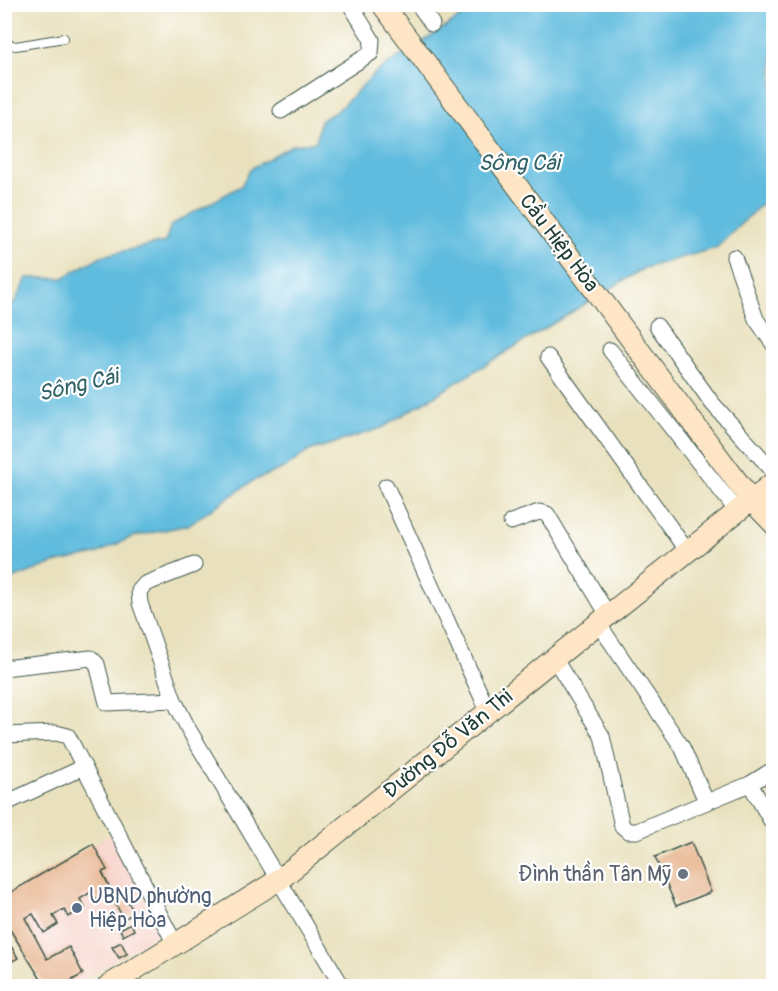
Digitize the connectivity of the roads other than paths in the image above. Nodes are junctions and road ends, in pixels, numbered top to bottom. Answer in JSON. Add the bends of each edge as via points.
{"nodes":[{"id":1,"x":350,"y":4,"type":"edge"},
{"id":2,"x":382,"y":4,"type":"edge"},
{"id":3,"x":418,"y":4,"type":"edge"},
{"id":4,"x":432,"y":24,"type":"dead end"},
{"id":5,"x":64,"y":38,"type":"dead end"},
{"id":6,"x":4,"y":43,"type":"edge"},
{"id":7,"x":281,"y":111,"type":"dead end"},
{"id":8,"x":734,"y":257,"type":"dead end"},
{"id":9,"x":657,"y":326,"type":"dead end"},
{"id":10,"x":774,"y":345,"type":"edge"},
{"id":11,"x":610,"y":350,"type":"dead end"},
{"id":12,"x":548,"y":357,"type":"dead end"},
{"id":13,"x":774,"y":472,"type":"edge"},
{"id":14,"x":774,"y":482,"type":"edge"},
{"id":15,"x":386,"y":486,"type":"dead end"},
{"id":16,"x":744,"y":506,"type":"junction"},
{"id":17,"x":511,"y":522,"type":"dead end"},
{"id":18,"x":774,"y":525,"type":"edge"},
{"id":19,"x":687,"y":552,"type":"junction"},
{"id":20,"x":194,"y":565,"type":"dead end"},
{"id":21,"x":603,"y":619,"type":"junction"},
{"id":22,"x":554,"y":658,"type":"junction"},
{"id":23,"x":4,"y":668,"type":"edge"},
{"id":24,"x":174,"y":700,"type":"junction"},
{"id":25,"x":488,"y":711,"type":"junction"},
{"id":26,"x":4,"y":735,"type":"edge"},
{"id":27,"x":84,"y":767,"type":"junction"},
{"id":28,"x":774,"y":769,"type":"edge"},
{"id":29,"x":750,"y":784,"type":"junction"},
{"id":30,"x":706,"y":801,"type":"junction"},
{"id":31,"x":4,"y":804,"type":"edge"},
{"id":32,"x":774,"y":826,"type":"edge"},
{"id":33,"x":280,"y":879,"type":"junction"},
{"id":34,"x":175,"y":945,"type":"junction"},
{"id":35,"x":108,"y":987,"type":"edge"},
{"id":36,"x":342,"y":987,"type":"edge"}],
"edges":[{"from":1,"to":7,"type":"street","via":[[372,40],[371,53]]},
{"from":2,"to":16,"type":"street","name":"Cầu Hiệp Hòa","via":[[693,424]]},
{"from":3,"to":4,"type":"street"},
{"from":5,"to":6,"type":"lane","via":[[16,46]]},
{"from":8,"to":10,"type":"street","via":[[756,319]]},
{"from":9,"to":13,"type":"street","via":[[712,403]]},
{"from":11,"to":16,"type":"street"},
{"from":12,"to":19,"type":"street"},
{"from":14,"to":16,"type":"street","name":"Đường Đỗ Văn Thi"},
{"from":15,"to":25,"type":"street"},
{"from":16,"to":18,"type":"street","name":"Cầu Hiệp Hòa"},
{"from":16,"to":19,"type":"street","name":"Đường Đỗ Văn Thi"},
{"from":17,"to":21,"type":"street","via":[[539,512],[547,514]]},
{"from":19,"to":21,"type":"street","name":"Đường Đỗ Văn Thi"},
{"from":20,"to":24,"type":"street","via":[[145,584],[139,591]]},
{"from":21,"to":22,"type":"street","name":"Đường Đỗ Văn Thi"},
{"from":21,"to":30,"type":"street","via":[[682,747]]},
{"from":22,"to":25,"type":"street","name":"Đường Đỗ Văn Thi"},
{"from":22,"to":30,"type":"street","via":[[603,736],[622,826],[637,831]]},
{"from":23,"to":24,"type":"street","via":[[91,658],[97,664],[107,703]]},
{"from":24,"to":33,"type":"street","via":[[214,776]]},
{"from":25,"to":33,"type":"street","name":"Đường Đỗ Văn Thi"},
{"from":26,"to":27,"type":"street","via":[[63,733]]},
{"from":27,"to":31,"type":"street"},
{"from":27,"to":34,"type":"street"},
{"from":28,"to":29,"type":"street"},
{"from":29,"to":30,"type":"street"},
{"from":29,"to":32,"type":"street"},
{"from":33,"to":34,"type":"street","name":"Đường Đỗ Văn Thi"},
{"from":33,"to":36,"type":"street"},
{"from":34,"to":35,"type":"street","name":"Đường Đỗ Văn Thi"}]}
